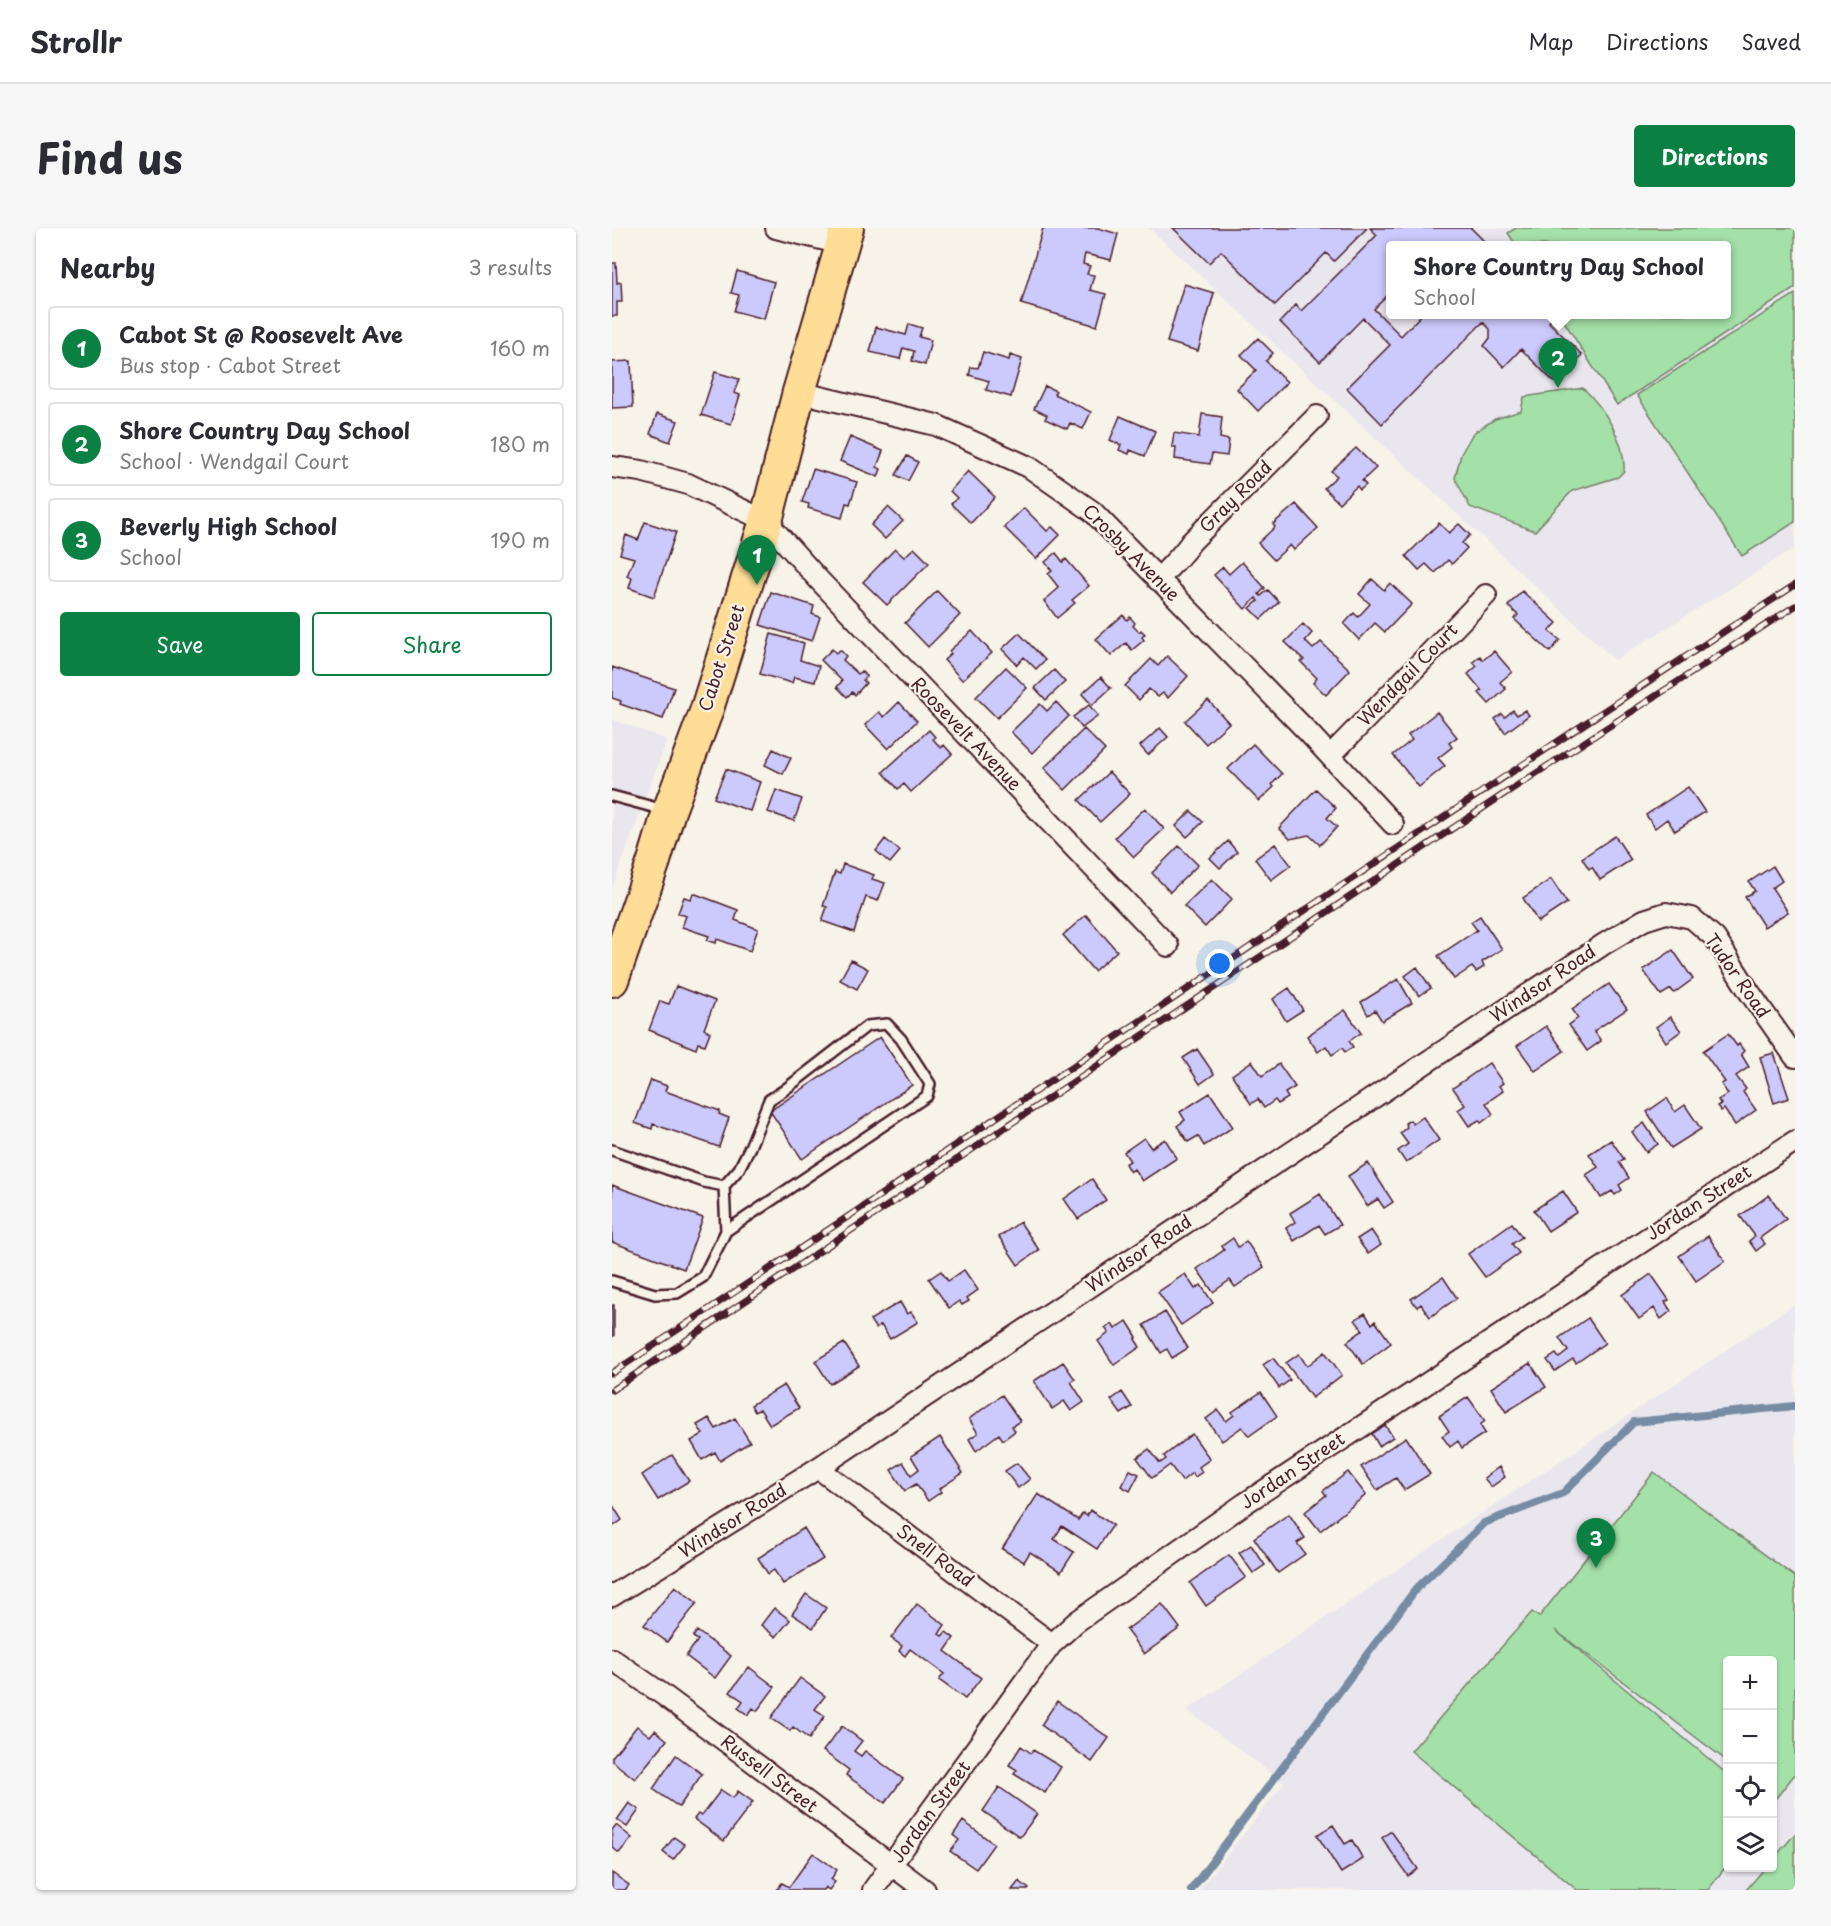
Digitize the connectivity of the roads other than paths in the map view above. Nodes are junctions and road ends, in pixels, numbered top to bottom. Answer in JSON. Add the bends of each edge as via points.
{"nodes":[{"id":1,"x":776,"y":228,"type":"edge"},
{"id":2,"x":845,"y":236,"type":"edge"},
{"id":3,"x":799,"y":392,"type":"junction"},
{"id":4,"x":1317,"y":416,"type":"dead end"},
{"id":5,"x":612,"y":467,"type":"edge"},
{"id":6,"x":766,"y":521,"type":"junction"},
{"id":7,"x":1158,"y":580,"type":"junction"},
{"id":8,"x":1486,"y":595,"type":"dead end"},
{"id":9,"x":1330,"y":756,"type":"junction"},
{"id":10,"x":612,"y":796,"type":"edge"},
{"id":11,"x":669,"y":811,"type":"junction"},
{"id":12,"x":1394,"y":824,"type":"dead end"},
{"id":13,"x":1666,"y":913,"type":"joint"},
{"id":14,"x":1168,"y":946,"type":"dead end"},
{"id":15,"x":612,"y":980,"type":"edge"},
{"id":16,"x":1795,"y":1057,"type":"edge"},
{"id":17,"x":1795,"y":1141,"type":"edge"},
{"id":18,"x":612,"y":1150,"type":"edge"},
{"id":19,"x":724,"y":1186,"type":"junction"},
{"id":20,"x":726,"y":1231,"type":"junction"},
{"id":21,"x":612,"y":1281,"type":"edge"},
{"id":22,"x":818,"y":1468,"type":"junction"},
{"id":23,"x":612,"y":1596,"type":"edge"},
{"id":24,"x":1052,"y":1644,"type":"junction"},
{"id":25,"x":612,"y":1659,"type":"edge"},
{"id":26,"x":891,"y":1865,"type":"junction"},
{"id":27,"x":873,"y":1890,"type":"edge"},
{"id":28,"x":925,"y":1890,"type":"edge"}],
"edges":[{"from":1,"to":2,"type":"street"},
{"from":2,"to":3,"type":"highway","name":"Cabot Street"},
{"from":3,"to":6,"type":"highway","name":"Cabot Street"},
{"from":3,"to":7,"type":"street","name":"Crosby Avenue","via":[[936,425],[1029,467],[1092,511]]},
{"from":4,"to":7,"type":"street","name":"Gray Road"},
{"from":5,"to":6,"type":"street","via":[[688,484]]},
{"from":6,"to":11,"type":"highway","name":"Cabot Street","via":[[706,712]]},
{"from":6,"to":14,"type":"street","name":"Roosevelt Avenue"},
{"from":7,"to":9,"type":"street","name":"Crosby Avenue"},
{"from":8,"to":9,"type":"street","name":"Wendgail Court"},
{"from":9,"to":12,"type":"street","name":"Crosby Avenue"},
{"from":10,"to":11,"type":"lane"},
{"from":11,"to":15,"type":"highway","name":"Cabot Street"},
{"from":13,"to":16,"type":"street","name":"Tudor Road","via":[[1692,918],[1715,939]]},
{"from":13,"to":22,"type":"street","name":"Windsor Road","via":[[1644,920],[1604,944]]},
{"from":17,"to":24,"type":"street","name":"Jordan Street","via":[[1244,1504],[1076,1622]]},
{"from":18,"to":19,"type":"lane"},
{"from":19,"to":20,"type":"lane"},
{"from":19,"to":20,"type":"lane","via":[[747,1154],[769,1100],[867,1026],[887,1024],[901,1039],[930,1084],[927,1096]]},
{"from":20,"to":21,"type":"lane","via":[[703,1277],[677,1293],[655,1294]]},
{"from":22,"to":23,"type":"street","name":"Windsor Road"},
{"from":22,"to":24,"type":"street","name":"Snell Road"},
{"from":24,"to":26,"type":"street","name":"Jordan Street"},
{"from":25,"to":26,"type":"street","name":"Russell Street"},
{"from":26,"to":27,"type":"street","name":"Jordan Street"},
{"from":26,"to":28,"type":"street","name":"Russell Street"}]}
